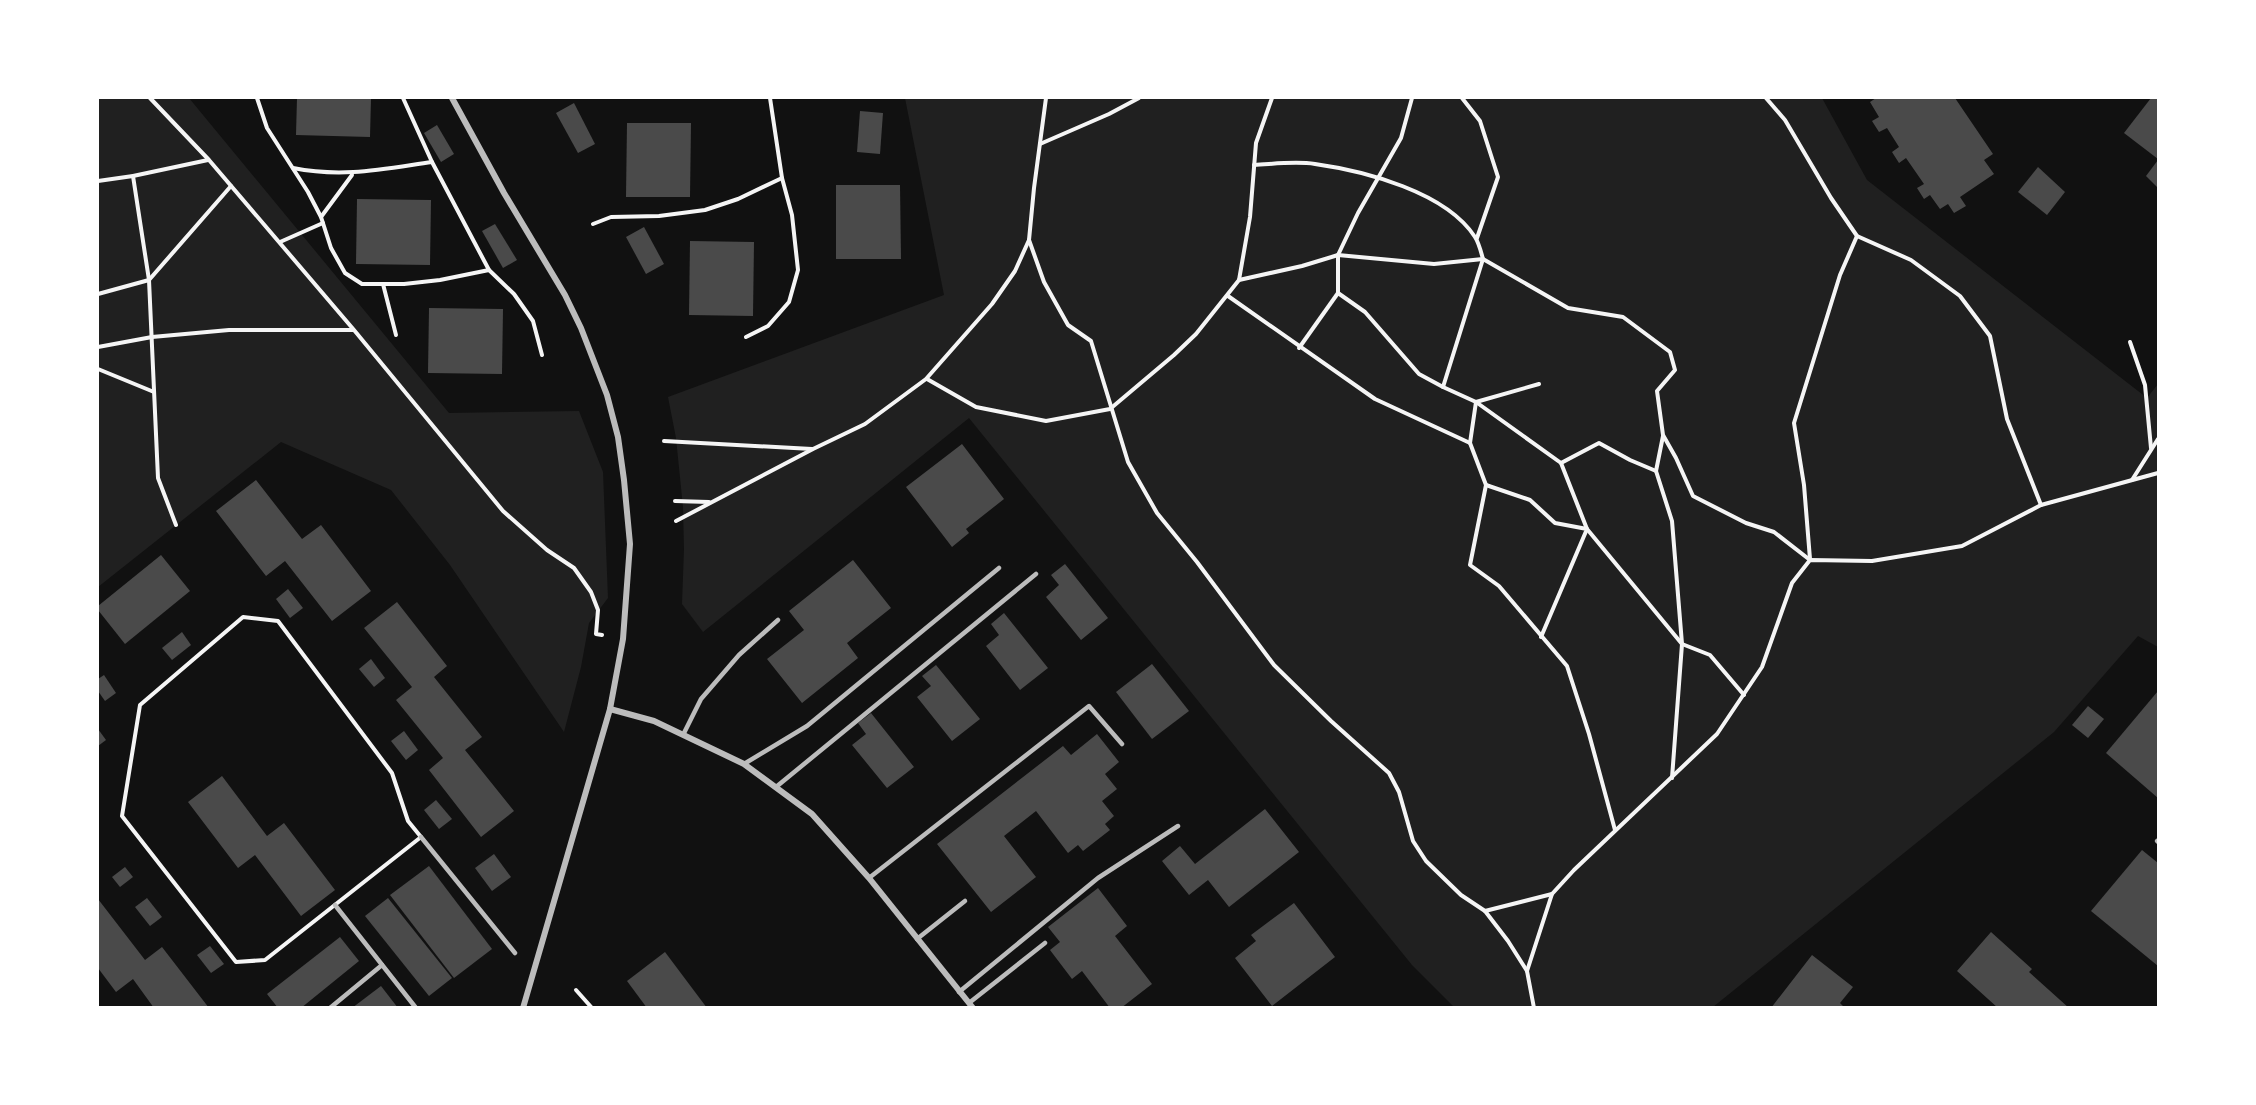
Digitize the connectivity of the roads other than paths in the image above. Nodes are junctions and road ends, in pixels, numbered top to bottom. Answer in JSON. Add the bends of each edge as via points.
{"nodes":[{"id":1,"x":452,"y":98,"type":"edge"},
{"id":2,"x":999,"y":568,"type":"dead end"},
{"id":3,"x":1036,"y":574,"type":"dead end"},
{"id":4,"x":778,"y":620,"type":"dead end"},
{"id":5,"x":610,"y":709,"type":"junction"},
{"id":6,"x":683,"y":735,"type":"junction"},
{"id":7,"x":1122,"y":744,"type":"dead end"},
{"id":8,"x":744,"y":764,"type":"junction"},
{"id":9,"x":776,"y":787,"type":"junction"},
{"id":10,"x":1178,"y":826,"type":"dead end"},
{"id":11,"x":421,"y":837,"type":"road end"},
{"id":12,"x":869,"y":878,"type":"junction"},
{"id":13,"x":965,"y":901,"type":"dead end"},
{"id":14,"x":335,"y":905,"type":"road end"},
{"id":15,"x":917,"y":939,"type":"junction"},
{"id":16,"x":1045,"y":944,"type":"dead end"},
{"id":17,"x":514,"y":953,"type":"dead end"},
{"id":18,"x":382,"y":965,"type":"junction"},
{"id":19,"x":959,"y":992,"type":"junction"},
{"id":20,"x":971,"y":1005,"type":"edge"},
{"id":21,"x":330,"y":1008,"type":"edge"},
{"id":22,"x":416,"y":1008,"type":"edge"},
{"id":23,"x":523,"y":1008,"type":"edge"}],
"edges":[{"from":1,"to":5,"type":"street","via":[[565,295],[607,395],[618,437],[630,544],[623,639]]},
{"from":2,"to":8,"type":"lane","via":[[807,726]]},
{"from":3,"to":9,"type":"lane"},
{"from":4,"to":6,"type":"lane","via":[[739,655],[701,699]]},
{"from":5,"to":6,"type":"street","via":[[654,721]]},
{"from":5,"to":23,"type":"street"},
{"from":6,"to":8,"type":"street"},
{"from":7,"to":12,"type":"lane","via":[[1089,706]]},
{"from":8,"to":9,"type":"street"},
{"from":9,"to":12,"type":"street","via":[[812,814]]},
{"from":10,"to":19,"type":"lane","via":[[1098,878]]},
{"from":11,"to":17,"type":"lane"},
{"from":12,"to":15,"type":"street"},
{"from":13,"to":15,"type":"lane"},
{"from":14,"to":18,"type":"lane"},
{"from":15,"to":19,"type":"street"},
{"from":16,"to":20,"type":"lane"},
{"from":18,"to":21,"type":"lane"},
{"from":18,"to":22,"type":"lane"},
{"from":19,"to":20,"type":"street"}]}
